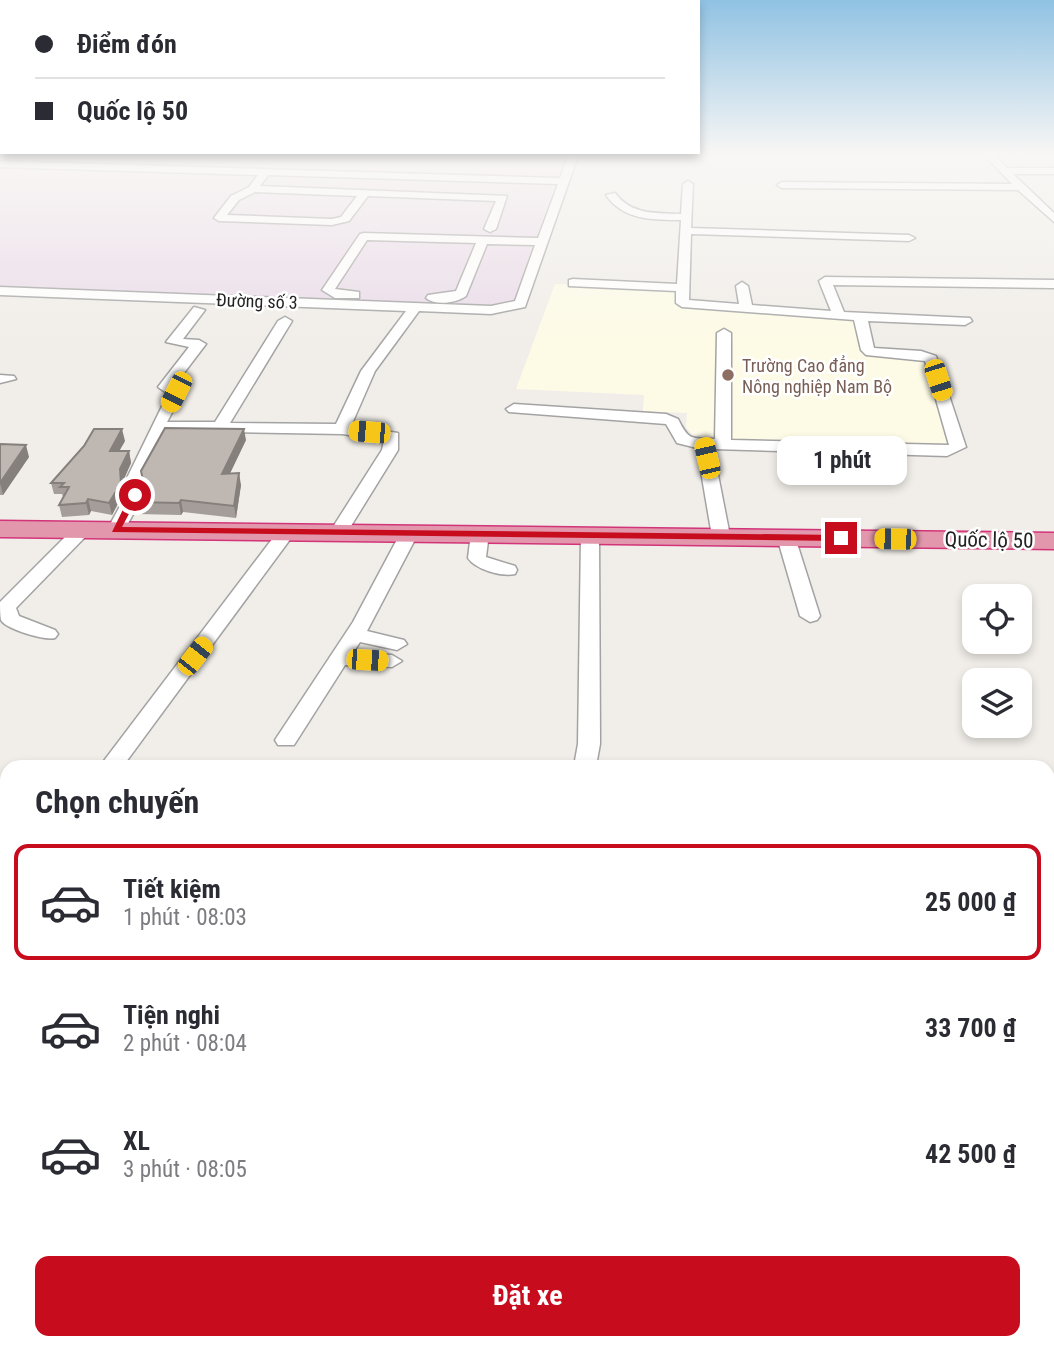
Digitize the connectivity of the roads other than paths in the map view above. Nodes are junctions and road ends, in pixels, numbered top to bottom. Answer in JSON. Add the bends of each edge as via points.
{"nodes":[{"id":1,"x":246,"y":219,"type":"edge"},
{"id":2,"x":345,"y":219,"type":"edge"},
{"id":3,"x":493,"y":219,"type":"edge"},
{"id":4,"x":550,"y":219,"type":"edge"},
{"id":5,"x":688,"y":219,"type":"edge"},
{"id":6,"x":688,"y":231,"type":"junction"},
{"id":7,"x":486,"y":234,"type":"junction"},
{"id":8,"x":909,"y":238,"type":"dead end"},
{"id":9,"x":542,"y":242,"type":"junction"},
{"id":10,"x":573,"y":283,"type":"dead end"},
{"id":11,"x":1054,"y":284,"type":"edge"},
{"id":12,"x":742,"y":286,"type":"dead end"},
{"id":13,"x":683,"y":288,"type":"junction"},
{"id":14,"x":0,"y":291,"type":"edge"},
{"id":15,"x":415,"y":308,"type":"junction"},
{"id":16,"x":746,"y":309,"type":"junction"},
{"id":17,"x":199,"y":310,"type":"dead end"},
{"id":18,"x":838,"y":313,"type":"junction"},
{"id":19,"x":860,"y":317,"type":"junction"},
{"id":20,"x":285,"y":321,"type":"dead end"},
{"id":21,"x":965,"y":321,"type":"dead end"},
{"id":22,"x":724,"y":333,"type":"dead end"},
{"id":23,"x":514,"y":409,"type":"dead end"},
{"id":24,"x":157,"y":426,"type":"junction"},
{"id":25,"x":220,"y":426,"type":"junction"},
{"id":26,"x":342,"y":429,"type":"junction"},
{"id":27,"x":704,"y":444,"type":"junction"},
{"id":28,"x":723,"y":444,"type":"junction"},
{"id":29,"x":0,"y":529,"type":"edge"},
{"id":30,"x":83,"y":529,"type":"junction"},
{"id":31,"x":116,"y":530,"type":"junction"},
{"id":32,"x":288,"y":530,"type":"junction"},
{"id":33,"x":340,"y":530,"type":"junction"},
{"id":34,"x":410,"y":532,"type":"junction"},
{"id":35,"x":480,"y":533,"type":"junction"},
{"id":36,"x":590,"y":536,"type":"junction"},
{"id":37,"x":721,"y":536,"type":"junction"},
{"id":38,"x":786,"y":537,"type":"junction"},
{"id":39,"x":1054,"y":541,"type":"edge"},
{"id":40,"x":508,"y":570,"type":"dead end"},
{"id":41,"x":810,"y":616,"type":"dead end"},
{"id":42,"x":48,"y":634,"type":"dead end"},
{"id":43,"x":355,"y":635,"type":"junction"},
{"id":44,"x":341,"y":659,"type":"junction"},
{"id":45,"x":286,"y":740,"type":"dead end"},
{"id":46,"x":116,"y":760,"type":"edge"},
{"id":47,"x":586,"y":760,"type":"edge"}],
"edges":[{"from":1,"to":2,"type":"street"},
{"from":3,"to":7,"type":"street"},
{"from":4,"to":9,"type":"street"},
{"from":5,"to":6,"type":"street"},
{"from":6,"to":8,"type":"street"},
{"from":6,"to":13,"type":"street"},
{"from":7,"to":7,"type":"street","via":[[462,293],[455,298],[335,294],[328,289],[364,236]]},
{"from":7,"to":9,"type":"street"},
{"from":9,"to":15,"type":"street","name":"Đường số 3","via":[[520,304],[514,308]]},
{"from":10,"to":13,"type":"street"},
{"from":11,"to":18,"type":"street","via":[[825,281]]},
{"from":12,"to":16,"type":"street"},
{"from":13,"to":16,"type":"street","via":[[684,305]]},
{"from":14,"to":15,"type":"street","name":"Đường số 3"},
{"from":15,"to":26,"type":"street","via":[[369,371]]},
{"from":16,"to":18,"type":"street"},
{"from":17,"to":24,"type":"street","via":[[173,342],[199,344],[165,387],[176,392]]},
{"from":18,"to":19,"type":"street"},
{"from":19,"to":21,"type":"street"},
{"from":19,"to":28,"type":"street","via":[[868,350],[931,359],[958,447],[947,451]]},
{"from":20,"to":25,"type":"street"},
{"from":22,"to":28,"type":"street"},
{"from":23,"to":27,"type":"street","via":[[666,419],[673,422],[674,431],[684,441]]},
{"from":24,"to":25,"type":"street"},
{"from":24,"to":31,"type":"street","via":[[133,482],[135,495]]},
{"from":25,"to":26,"type":"street"},
{"from":26,"to":33,"type":"street","via":[[386,434],[393,442]]},
{"from":27,"to":28,"type":"street"},
{"from":27,"to":37,"type":"street"},
{"from":29,"to":30,"type":"highway","name":"Quốc lộ 50"},
{"from":30,"to":31,"type":"highway","name":"Quốc lộ 50"},
{"from":30,"to":42,"type":"street","via":[[6,607],[11,620]]},
{"from":31,"to":32,"type":"highway","name":"Quốc lộ 50"},
{"from":32,"to":33,"type":"highway","name":"Quốc lộ 50"},
{"from":32,"to":46,"type":"street"},
{"from":33,"to":34,"type":"highway","name":"Quốc lộ 50"},
{"from":34,"to":35,"type":"highway","name":"Quốc lộ 50"},
{"from":34,"to":43,"type":"street"},
{"from":35,"to":36,"type":"highway","name":"Quốc lộ 50"},
{"from":35,"to":40,"type":"street","via":[[479,561]]},
{"from":36,"to":37,"type":"highway","name":"Quốc lộ 50"},
{"from":36,"to":47,"type":"street"},
{"from":37,"to":38,"type":"highway","name":"Quốc lộ 50"},
{"from":38,"to":39,"type":"highway","name":"Quốc lộ 50"},
{"from":38,"to":41,"type":"street"},
{"from":43,"to":44,"type":"street"},
{"from":43,"to":44,"type":"street","via":[[395,653]]},
{"from":44,"to":45,"type":"street"}]}
